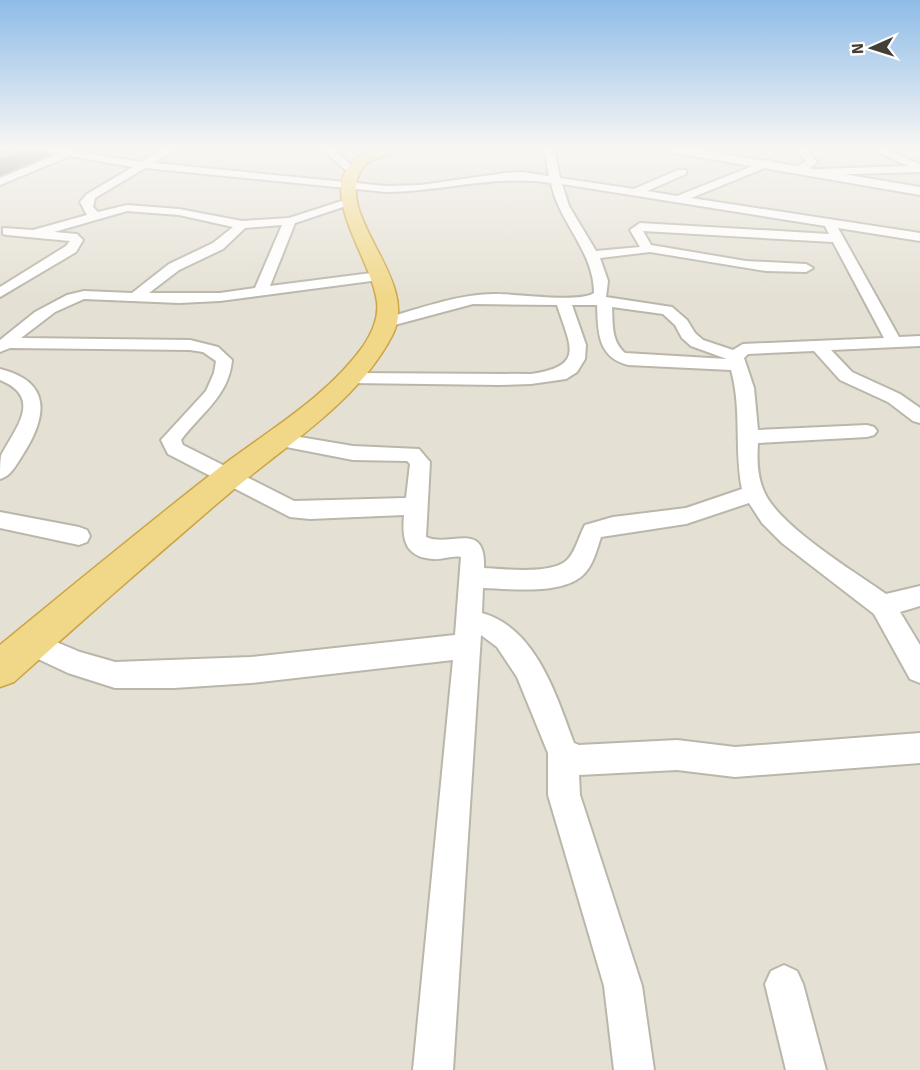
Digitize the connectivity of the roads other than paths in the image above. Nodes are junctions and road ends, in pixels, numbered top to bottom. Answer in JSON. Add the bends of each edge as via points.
{"nodes":[{"id":1,"x":89,"y":198,"type":"edge"},
{"id":2,"x":330,"y":198,"type":"edge"},
{"id":3,"x":354,"y":198,"type":"edge"},
{"id":4,"x":561,"y":198,"type":"edge"},
{"id":5,"x":667,"y":198,"type":"edge"},
{"id":6,"x":683,"y":198,"type":"edge"},
{"id":7,"x":678,"y":200,"type":"junction"},
{"id":8,"x":94,"y":215,"type":"junction"},
{"id":9,"x":290,"y":221,"type":"junction"},
{"id":10,"x":830,"y":223,"type":"junction"},
{"id":11,"x":242,"y":225,"type":"junction"},
{"id":12,"x":2,"y":229,"type":"edge"},
{"id":13,"x":35,"y":233,"type":"junction"},
{"id":14,"x":920,"y":237,"type":"edge"},
{"id":15,"x":837,"y":238,"type":"junction"},
{"id":16,"x":647,"y":248,"type":"junction"},
{"id":17,"x":592,"y":255,"type":"junction"},
{"id":18,"x":806,"y":268,"type":"dead end"},
{"id":19,"x":380,"y":276,"type":"junction"},
{"id":20,"x":7,"y":283,"type":"edge"},
{"id":21,"x":261,"y":291,"type":"junction"},
{"id":22,"x":0,"y":293,"type":"edge"},
{"id":23,"x":137,"y":296,"type":"junction"},
{"id":24,"x":563,"y":301,"type":"junction"},
{"id":25,"x":599,"y":301,"type":"junction"},
{"id":26,"x":387,"y":322,"type":"junction"},
{"id":27,"x":893,"y":340,"type":"junction"},
{"id":28,"x":920,"y":341,"type":"edge"},
{"id":29,"x":3,"y":345,"type":"edge"},
{"id":30,"x":818,"y":345,"type":"junction"},
{"id":31,"x":738,"y":361,"type":"junction"},
{"id":32,"x":0,"y":374,"type":"edge"},
{"id":33,"x":351,"y":378,"type":"junction"},
{"id":34,"x":920,"y":417,"type":"edge"},
{"id":35,"x":867,"y":431,"type":"dead end"},
{"id":36,"x":749,"y":436,"type":"junction"},
{"id":37,"x":276,"y":439,"type":"junction"},
{"id":38,"x":0,"y":472,"type":"edge"},
{"id":39,"x":228,"y":477,"type":"junction"},
{"id":40,"x":753,"y":493,"type":"junction"},
{"id":41,"x":416,"y":506,"type":"junction"},
{"id":42,"x":0,"y":520,"type":"edge"},
{"id":43,"x":79,"y":536,"type":"dead end"},
{"id":44,"x":471,"y":578,"type":"junction"},
{"id":45,"x":920,"y":596,"type":"edge"},
{"id":46,"x":882,"y":606,"type":"junction"},
{"id":47,"x":468,"y":634,"type":"junction"},
{"id":48,"x":30,"y":643,"type":"junction"},
{"id":49,"x":0,"y":669,"type":"edge"},
{"id":50,"x":920,"y":670,"type":"edge"},
{"id":51,"x":920,"y":748,"type":"edge"},
{"id":52,"x":563,"y":753,"type":"junction"},
{"id":53,"x":784,"y":984,"type":"dead end"},
{"id":54,"x":433,"y":1070,"type":"edge"},
{"id":55,"x":634,"y":1070,"type":"edge"},
{"id":56,"x":806,"y":1070,"type":"edge"}],
"edges":[{"from":1,"to":8,"type":"street","via":[[87,208]]},
{"from":2,"to":9,"type":"street"},
{"from":3,"to":19,"type":"highway"},
{"from":4,"to":17,"type":"street"},
{"from":5,"to":7,"type":"street"},
{"from":6,"to":7,"type":"street"},
{"from":7,"to":10,"type":"street"},
{"from":8,"to":11,"type":"street","via":[[152,208]]},
{"from":8,"to":13,"type":"street"},
{"from":9,"to":11,"type":"street"},
{"from":9,"to":21,"type":"street"},
{"from":10,"to":14,"type":"street"},
{"from":10,"to":15,"type":"street"},
{"from":11,"to":23,"type":"street","via":[[218,246],[174,267]]},
{"from":12,"to":13,"type":"street"},
{"from":13,"to":20,"type":"street","via":[[77,240],[70,249]]},
{"from":15,"to":16,"type":"street","via":[[640,227],[636,230]]},
{"from":15,"to":27,"type":"street"},
{"from":16,"to":17,"type":"street"},
{"from":16,"to":18,"type":"street","via":[[747,266]]},
{"from":17,"to":25,"type":"street","via":[[602,281]]},
{"from":19,"to":21,"type":"street"},
{"from":19,"to":26,"type":"highway"},
{"from":20,"to":22,"type":"street"},
{"from":21,"to":23,"type":"street","via":[[201,298]]},
{"from":23,"to":29,"type":"street","via":[[72,297],[45,311]]},
{"from":24,"to":25,"type":"street"},
{"from":24,"to":26,"type":"street","via":[[473,300]]},
{"from":24,"to":33,"type":"street","via":[[578,345],[577,359],[560,375],[531,379]]},
{"from":25,"to":31,"type":"street","via":[[667,310],[682,322],[697,344]]},
{"from":25,"to":31,"type":"street","via":[[607,341],[617,357]]},
{"from":26,"to":33,"type":"highway","via":[[376,345]]},
{"from":27,"to":28,"type":"street"},
{"from":27,"to":30,"type":"street"},
{"from":29,"to":39,"type":"street","via":[[190,345],[218,352],[224,360],[221,382],[171,440],[175,449]]},
{"from":30,"to":31,"type":"street","via":[[743,349]]},
{"from":30,"to":34,"type":"street","via":[[846,376],[894,398]]},
{"from":31,"to":36,"type":"street","via":[[745,388]]},
{"from":32,"to":38,"type":"street","via":[[22,386],[33,400],[33,418],[20,447]]},
{"from":33,"to":37,"type":"highway"},
{"from":35,"to":36,"type":"street"},
{"from":36,"to":40,"type":"street","via":[[747,466]]},
{"from":37,"to":39,"type":"highway"},
{"from":37,"to":41,"type":"street","via":[[337,451],[412,454],[420,462]]},
{"from":39,"to":41,"type":"street","via":[[290,509]]},
{"from":39,"to":48,"type":"highway"},
{"from":40,"to":44,"type":"street","via":[[685,516],[609,525],[593,531],[584,556],[573,571],[557,578]]},
{"from":40,"to":46,"type":"street","via":[[790,537]]},
{"from":41,"to":44,"type":"street","via":[[416,542],[432,549],[466,546],[473,555]]},
{"from":42,"to":43,"type":"street"},
{"from":44,"to":47,"type":"street"},
{"from":45,"to":46,"type":"street"},
{"from":46,"to":50,"type":"street"},
{"from":47,"to":48,"type":"street","via":[[251,670],[162,675],[115,675],[77,664]]},
{"from":47,"to":52,"type":"street","via":[[495,629],[518,652]]},
{"from":47,"to":54,"type":"street"},
{"from":48,"to":49,"type":"highway"},
{"from":51,"to":52,"type":"street","via":[[735,762],[677,755],[579,760]]},
{"from":52,"to":55,"type":"street","via":[[564,795],[623,986]]},
{"from":53,"to":56,"type":"street"}]}
